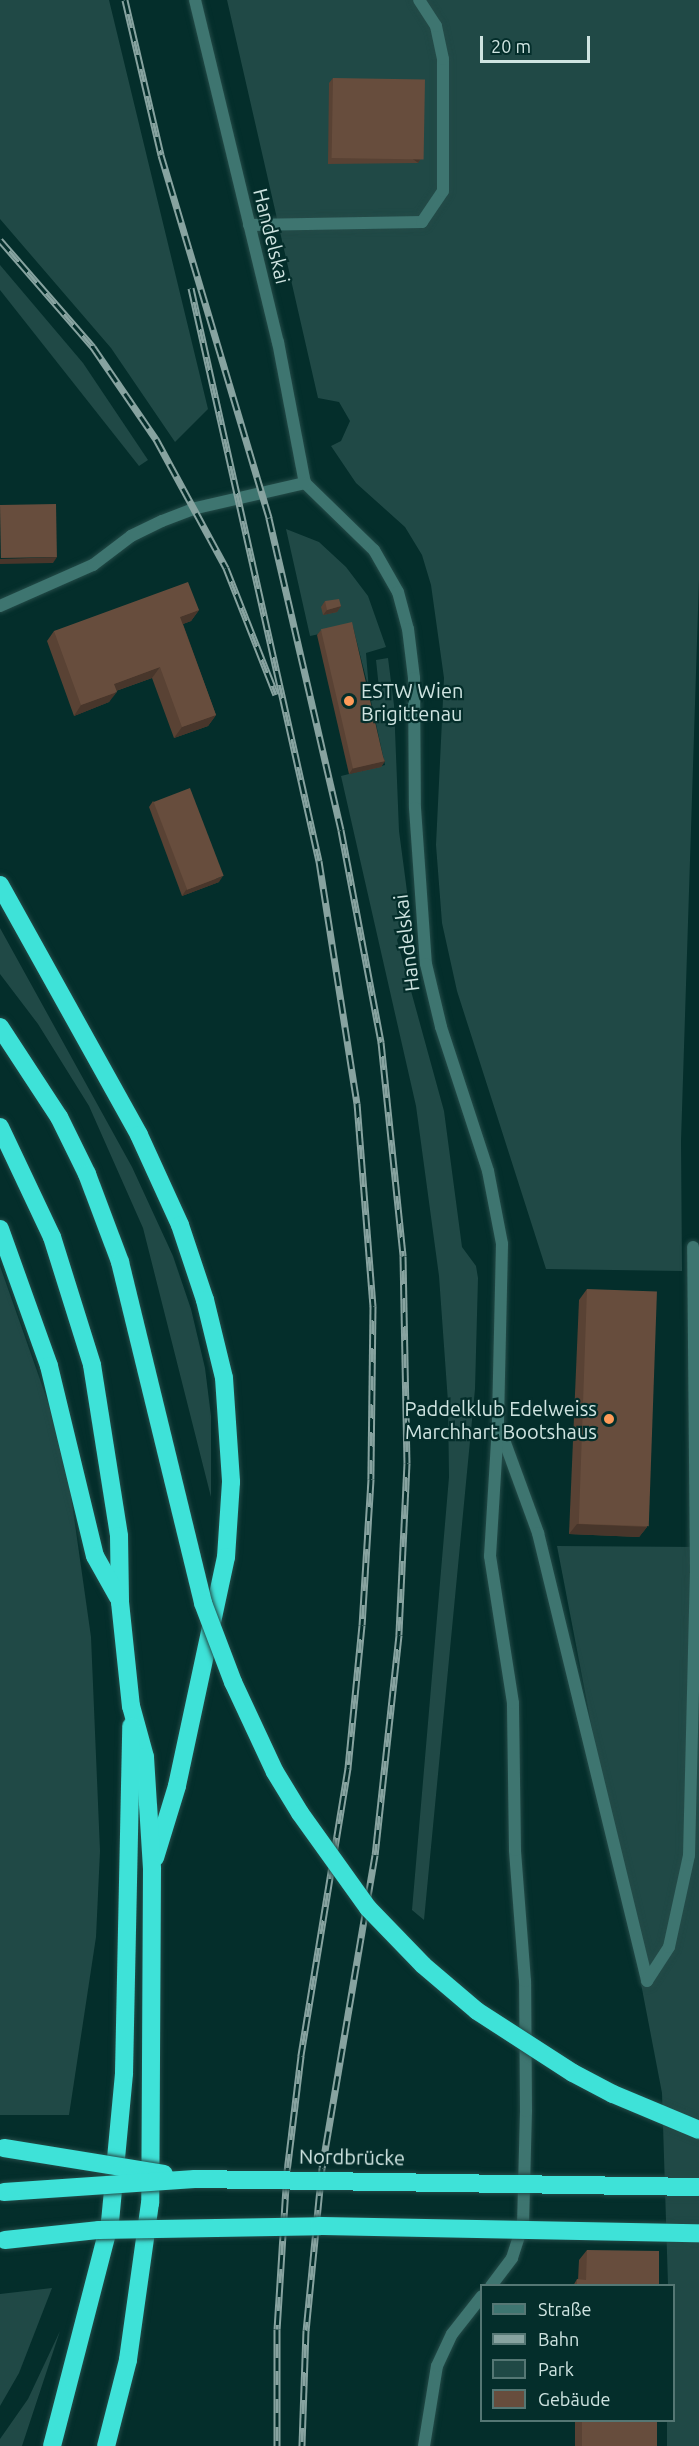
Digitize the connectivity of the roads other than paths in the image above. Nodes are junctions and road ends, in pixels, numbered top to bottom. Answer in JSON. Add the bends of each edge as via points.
{"nodes":[{"id":1,"x":195,"y":0,"type":"edge"},
{"id":2,"x":419,"y":0,"type":"edge"},
{"id":3,"x":249,"y":225,"type":"junction"},
{"id":4,"x":305,"y":483,"type":"junction"},
{"id":5,"x":0,"y":606,"type":"edge"},
{"id":6,"x":0,"y":885,"type":"edge"},
{"id":7,"x":0,"y":1027,"type":"edge"},
{"id":8,"x":0,"y":1126,"type":"edge"},
{"id":9,"x":0,"y":1228,"type":"edge"},
{"id":10,"x":693,"y":1247,"type":"dead end"},
{"id":11,"x":498,"y":1425,"type":"junction"},
{"id":12,"x":120,"y":1602,"type":"junction"},
{"id":13,"x":132,"y":1706,"type":"junction"},
{"id":14,"x":152,"y":1869,"type":"junction"},
{"id":15,"x":699,"y":2130,"type":"edge"},
{"id":16,"x":2,"y":2148,"type":"edge"},
{"id":17,"x":195,"y":2179,"type":"junction"},
{"id":18,"x":699,"y":2187,"type":"edge"},
{"id":19,"x":2,"y":2193,"type":"edge"},
{"id":20,"x":699,"y":2233,"type":"edge"},
{"id":21,"x":2,"y":2241,"type":"edge"},
{"id":22,"x":492,"y":2284,"type":"edge"},
{"id":23,"x":480,"y":2299,"type":"edge"},
{"id":24,"x":52,"y":2446,"type":"edge"},
{"id":25,"x":106,"y":2446,"type":"edge"},
{"id":26,"x":423,"y":2446,"type":"edge"}],
"edges":[{"from":1,"to":3,"type":"street","name":"Handelskai"},
{"from":2,"to":3,"type":"street","via":[[436,26],[442,59],[443,191],[422,222]]},
{"from":3,"to":4,"type":"street","name":"Handelskai","via":[[278,342]]},
{"from":4,"to":5,"type":"street","via":[[196,508],[162,521],[132,536],[93,566]]},
{"from":4,"to":11,"type":"street","name":"Handelskai","via":[[374,550],[398,592],[408,629],[414,678],[415,808],[426,964],[441,1027],[488,1172],[502,1244]]},
{"from":6,"to":14,"type":"highway","via":[[139,1134],[183,1236],[205,1300],[224,1378],[231,1482],[226,1557],[177,1786]]},
{"from":7,"to":15,"type":"highway","bridge":true,"via":[[47,1097],[87,1174],[126,1284],[203,1603],[233,1682],[275,1772],[300,1813],[368,1908],[423,1965],[477,2011],[573,2073]]},
{"from":8,"to":12,"type":"highway","via":[[52,1237],[92,1365],[119,1536]]},
{"from":9,"to":12,"type":"highway","via":[[49,1366],[95,1556]]},
{"from":10,"to":11,"type":"street","via":[[696,1573],[689,1855],[669,1947],[647,1982],[538,1533]]},
{"from":11,"to":22,"type":"street","name":"Handelskai","via":[[490,1556],[513,1703],[515,1850],[525,1981],[526,2111],[523,2225],[512,2258]]},
{"from":12,"to":13,"type":"highway"},
{"from":13,"to":14,"type":"highway","via":[[144,1756]]},
{"from":13,"to":24,"type":"highway","via":[[124,2073],[110,2222]]},
{"from":14,"to":25,"type":"highway","via":[[150,2203],[128,2360]]},
{"from":16,"to":17,"type":"highway","bridge":true},
{"from":17,"to":18,"type":"highway","name":"Nordbrücke","bridge":true},
{"from":17,"to":19,"type":"highway","name":"Nordbrücke","bridge":true},
{"from":20,"to":21,"type":"highway","bridge":true,"via":[[319,2226],[99,2230]]},
{"from":23,"to":26,"type":"street","via":[[452,2334],[437,2366]]}]}
